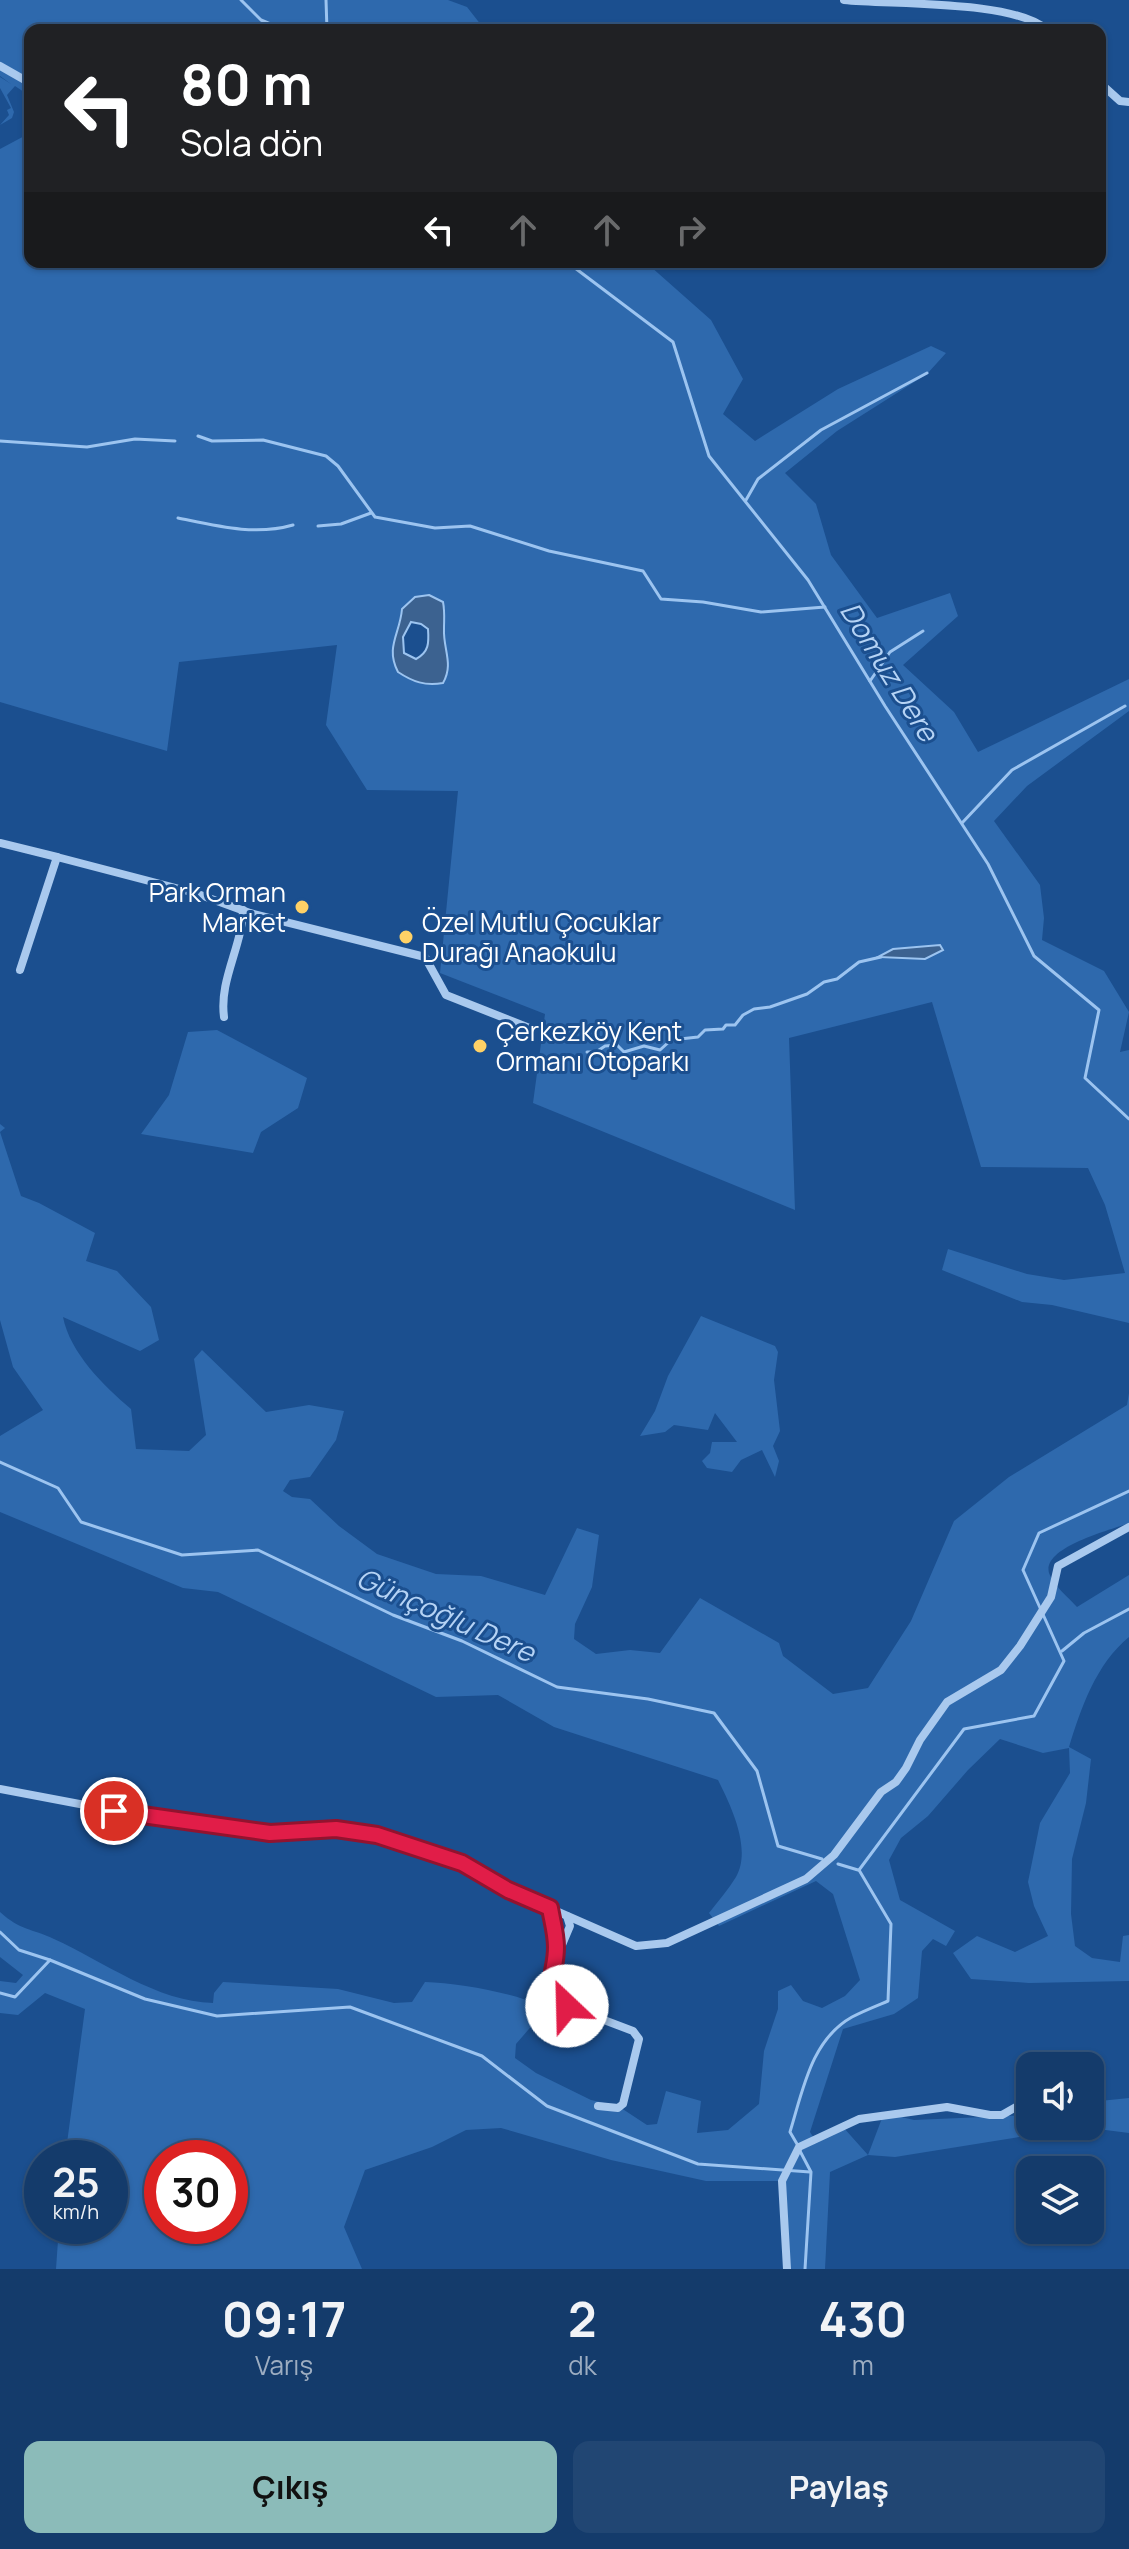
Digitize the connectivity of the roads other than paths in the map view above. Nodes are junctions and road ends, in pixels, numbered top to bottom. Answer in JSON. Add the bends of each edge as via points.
{"nodes":[{"id":1,"x":844,"y":0,"type":"edge"},
{"id":2,"x":1042,"y":24,"type":"edge"},
{"id":3,"x":0,"y":66,"type":"edge"},
{"id":4,"x":24,"y":80,"type":"edge"},
{"id":5,"x":1106,"y":88,"type":"edge"},
{"id":6,"x":1129,"y":102,"type":"edge"},
{"id":7,"x":0,"y":843,"type":"edge"},
{"id":8,"x":57,"y":857,"type":"junction"},
{"id":9,"x":243,"y":910,"type":"junction"},
{"id":10,"x":20,"y":970,"type":"dead end"},
{"id":11,"x":224,"y":1017,"type":"dead end"},
{"id":12,"x":532,"y":1029,"type":"dead end"},
{"id":13,"x":1129,"y":1527,"type":"edge"},
{"id":14,"x":0,"y":1789,"type":"edge"},
{"id":15,"x":550,"y":1908,"type":"junction"},
{"id":16,"x":567,"y":1916,"type":"junction"},
{"id":17,"x":555,"y":1938,"type":"junction"},
{"id":18,"x":554,"y":1963,"type":"junction"},
{"id":19,"x":550,"y":1979,"type":"junction"},
{"id":20,"x":540,"y":2014,"type":"dead end"},
{"id":21,"x":598,"y":2106,"type":"dead end"},
{"id":22,"x":1016,"y":2107,"type":"edge"},
{"id":23,"x":787,"y":2269,"type":"edge"}],
"edges":[{"from":1,"to":2,"type":"street","via":[[998,7],[1020,11]]},
{"from":3,"to":4,"type":"street"},
{"from":5,"to":6,"type":"street"},
{"from":7,"to":8,"type":"street"},
{"from":8,"to":9,"type":"street"},
{"from":8,"to":10,"type":"street"},
{"from":9,"to":11,"type":"street","via":[[222,999]]},
{"from":9,"to":12,"type":"street","via":[[425,957],[446,995]]},
{"from":13,"to":16,"type":"street","via":[[1058,1566],[1051,1597],[1001,1670],[947,1702],[896,1782],[881,1792],[834,1855],[806,1879],[667,1943],[636,1946]]},
{"from":14,"to":15,"type":"street","via":[[270,1833],[336,1829],[377,1835],[462,1863]]},
{"from":15,"to":16,"type":"street"},
{"from":15,"to":17,"type":"street"},
{"from":16,"to":17,"type":"street"},
{"from":16,"to":18,"type":"street","via":[[570,1926]]},
{"from":17,"to":18,"type":"street"},
{"from":18,"to":19,"type":"street"},
{"from":19,"to":20,"type":"street"},
{"from":19,"to":21,"type":"street","via":[[567,2006],[633,2031],[639,2039],[623,2104]]},
{"from":22,"to":23,"type":"street","via":[[1002,2115],[947,2107],[859,2119],[799,2147],[782,2181]]}]}
